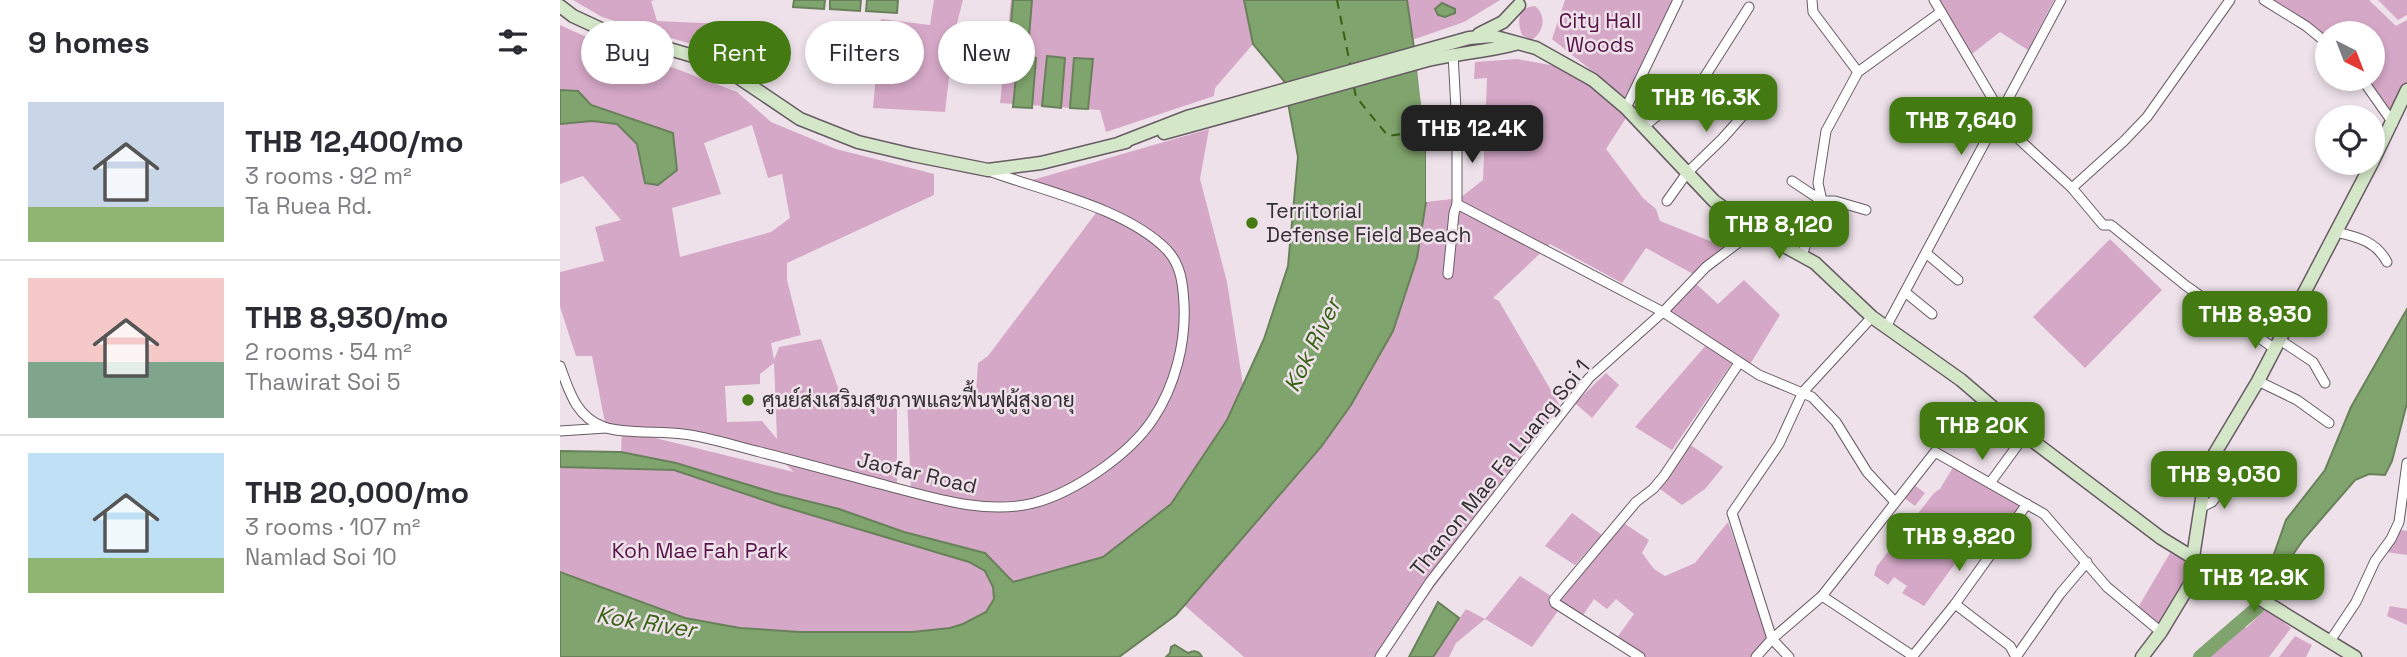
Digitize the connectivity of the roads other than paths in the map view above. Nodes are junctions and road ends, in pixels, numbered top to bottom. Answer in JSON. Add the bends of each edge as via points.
{"nodes":[{"id":1,"x":1678,"y":0,"type":"edge"},
{"id":2,"x":1812,"y":0,"type":"edge"},
{"id":3,"x":1934,"y":0,"type":"edge"},
{"id":4,"x":2060,"y":0,"type":"edge"},
{"id":5,"x":2230,"y":0,"type":"edge"},
{"id":6,"x":2264,"y":0,"type":"edge"},
{"id":7,"x":1519,"y":5,"type":"dead end"},
{"id":8,"x":560,"y":6,"type":"edge"},
{"id":9,"x":1749,"y":7,"type":"dead end"},
{"id":10,"x":1941,"y":12,"type":"junction"},
{"id":11,"x":2315,"y":33,"type":"edge"},
{"id":12,"x":1469,"y":38,"type":"junction"},
{"id":13,"x":1519,"y":43,"type":"junction"},
{"id":14,"x":1452,"y":54,"type":"junction"},
{"id":15,"x":1427,"y":55,"type":"junction"},
{"id":16,"x":1858,"y":72,"type":"junction"},
{"id":17,"x":1769,"y":86,"type":"dead end"},
{"id":18,"x":2407,"y":90,"type":"edge"},
{"id":19,"x":2370,"y":91,"type":"edge"},
{"id":20,"x":1626,"y":108,"type":"junction"},
{"id":21,"x":1999,"y":116,"type":"junction"},
{"id":22,"x":2393,"y":123,"type":"junction"},
{"id":23,"x":1643,"y":127,"type":"junction"},
{"id":24,"x":2385,"y":138,"type":"edge"},
{"id":25,"x":988,"y":170,"type":"junction"},
{"id":26,"x":1687,"y":173,"type":"junction"},
{"id":27,"x":2365,"y":175,"type":"edge"},
{"id":28,"x":1792,"y":181,"type":"dead end"},
{"id":29,"x":2072,"y":188,"type":"junction"},
{"id":30,"x":1667,"y":201,"type":"dead end"},
{"id":31,"x":1822,"y":201,"type":"junction"},
{"id":32,"x":1457,"y":204,"type":"junction"},
{"id":33,"x":1866,"y":210,"type":"dead end"},
{"id":34,"x":1755,"y":230,"type":"junction"},
{"id":35,"x":2336,"y":232,"type":"junction"},
{"id":36,"x":1926,"y":253,"type":"junction"},
{"id":37,"x":1802,"y":255,"type":"junction"},
{"id":38,"x":2387,"y":262,"type":"dead end"},
{"id":39,"x":1448,"y":274,"type":"dead end"},
{"id":40,"x":1958,"y":280,"type":"dead end"},
{"id":41,"x":1905,"y":292,"type":"junction"},
{"id":42,"x":1663,"y":312,"type":"junction"},
{"id":43,"x":1932,"y":314,"type":"dead end"},
{"id":44,"x":1872,"y":317,"type":"junction"},
{"id":45,"x":1886,"y":327,"type":"junction"},
{"id":46,"x":2277,"y":344,"type":"junction"},
{"id":47,"x":1739,"y":363,"type":"junction"},
{"id":48,"x":560,"y":366,"type":"edge"},
{"id":49,"x":2258,"y":382,"type":"junction"},
{"id":50,"x":2325,"y":383,"type":"dead end"},
{"id":51,"x":1803,"y":392,"type":"junction"},
{"id":52,"x":2329,"y":423,"type":"dead end"},
{"id":53,"x":606,"y":428,"type":"junction"},
{"id":54,"x":560,"y":431,"type":"edge"},
{"id":55,"x":2025,"y":435,"type":"junction"},
{"id":56,"x":2407,"y":463,"type":"edge"},
{"id":57,"x":1990,"y":483,"type":"junction"},
{"id":58,"x":2226,"y":484,"type":"dead end"},
{"id":59,"x":1894,"y":502,"type":"junction"},
{"id":60,"x":2027,"y":504,"type":"junction"},
{"id":61,"x":2200,"y":508,"type":"junction"},
{"id":62,"x":2197,"y":560,"type":"junction"},
{"id":63,"x":2087,"y":562,"type":"junction"},
{"id":64,"x":1822,"y":596,"type":"junction"},
{"id":65,"x":1955,"y":604,"type":"junction"},
{"id":66,"x":2161,"y":632,"type":"junction"},
{"id":67,"x":1772,"y":639,"type":"junction"},
{"id":68,"x":2330,"y":642,"type":"junction"},
{"id":69,"x":1381,"y":657,"type":"edge"},
{"id":70,"x":1640,"y":657,"type":"edge"},
{"id":71,"x":1756,"y":657,"type":"edge"},
{"id":72,"x":1789,"y":657,"type":"edge"},
{"id":73,"x":1912,"y":657,"type":"edge"},
{"id":74,"x":2016,"y":657,"type":"edge"},
{"id":75,"x":2142,"y":657,"type":"edge"},
{"id":76,"x":2355,"y":657,"type":"edge"}],
"edges":[{"from":1,"to":20,"type":"street"},
{"from":2,"to":16,"type":"street","via":[[1813,12]]},
{"from":3,"to":10,"type":"street"},
{"from":4,"to":21,"type":"street"},
{"from":5,"to":29,"type":"street","via":[[2147,117]]},
{"from":6,"to":11,"type":"street"},
{"from":7,"to":12,"type":"street","via":[[1503,22]]},
{"from":8,"to":25,"type":"street","via":[[601,29],[718,63],[800,119],[858,142]]},
{"from":9,"to":23,"type":"street","via":[[1702,81]]},
{"from":10,"to":16,"type":"street"},
{"from":10,"to":21,"type":"street"},
{"from":12,"to":13,"type":"street","via":[[1492,36]]},
{"from":12,"to":15,"type":"street"},
{"from":13,"to":14,"type":"street"},
{"from":13,"to":20,"type":"street","via":[[1587,76]]},
{"from":14,"to":15,"type":"street"},
{"from":14,"to":32,"type":"street"},
{"from":15,"to":25,"type":"street","via":[[1120,143],[1041,163]]},
{"from":16,"to":31,"type":"street","via":[[1826,131],[1818,183]]},
{"from":17,"to":26,"type":"street"},
{"from":18,"to":22,"type":"street"},
{"from":19,"to":22,"type":"street"},
{"from":20,"to":23,"type":"street"},
{"from":21,"to":29,"type":"street"},
{"from":21,"to":36,"type":"street"},
{"from":22,"to":24,"type":"street"},
{"from":23,"to":26,"type":"street"},
{"from":25,"to":53,"type":"street","name":"Jaofar Road","via":[[1126,221],[1169,252],[1183,278],[1185,322],[1175,376],[1153,420],[1121,455],[1077,486],[1034,503],[994,507],[933,498],[694,436]]},
{"from":26,"to":30,"type":"street"},
{"from":26,"to":34,"type":"street","via":[[1714,201]]},
{"from":27,"to":35,"type":"street"},
{"from":28,"to":31,"type":"street"},
{"from":29,"to":46,"type":"street","via":[[2103,225],[2111,225],[2185,285]]},
{"from":31,"to":33,"type":"street"},
{"from":31,"to":37,"type":"street"},
{"from":32,"to":39,"type":"street"},
{"from":32,"to":42,"type":"street"},
{"from":34,"to":37,"type":"street"},
{"from":34,"to":42,"type":"street","name":"Thanon Mae Fa Luang Soi 1","via":[[1706,267]]},
{"from":35,"to":38,"type":"street","via":[[2364,240]]},
{"from":35,"to":46,"type":"street"},
{"from":36,"to":40,"type":"street"},
{"from":36,"to":41,"type":"street"},
{"from":37,"to":44,"type":"street"},
{"from":41,"to":43,"type":"street"},
{"from":41,"to":45,"type":"street"},
{"from":42,"to":47,"type":"street"},
{"from":42,"to":69,"type":"street","name":"Thanon Mae Fa Luang Soi 1","via":[[1589,378],[1430,582]]},
{"from":44,"to":45,"type":"street"},
{"from":44,"to":51,"type":"street"},
{"from":45,"to":55,"type":"street","via":[[1961,380]]},
{"from":46,"to":49,"type":"street"},
{"from":46,"to":50,"type":"street","via":[[2313,362]]},
{"from":47,"to":51,"type":"street"},
{"from":47,"to":70,"type":"street","via":[[1656,486],[1636,502],[1554,600]]},
{"from":48,"to":53,"type":"street","via":[[573,401],[586,418]]},
{"from":49,"to":52,"type":"street","via":[[2297,400]]},
{"from":49,"to":61,"type":"street","via":[[2206,472]]},
{"from":51,"to":59,"type":"street","via":[[1836,422],[1867,472]]},
{"from":51,"to":67,"type":"street","via":[[1779,444],[1732,513]]},
{"from":53,"to":54,"type":"street","name":"Jaofar Road"},
{"from":55,"to":57,"type":"street"},
{"from":55,"to":62,"type":"street","via":[[2147,528]]},
{"from":56,"to":68,"type":"street","via":[[2399,522]]},
{"from":57,"to":59,"type":"street","via":[[1935,452]]},
{"from":57,"to":60,"type":"street"},
{"from":58,"to":61,"type":"street","via":[[2213,502]]},
{"from":59,"to":64,"type":"street"},
{"from":60,"to":63,"type":"street","via":[[2044,514]]},
{"from":60,"to":65,"type":"street"},
{"from":61,"to":62,"type":"street"},
{"from":62,"to":66,"type":"street"},
{"from":62,"to":68,"type":"street"},
{"from":63,"to":66,"type":"street","via":[[2107,587]]},
{"from":63,"to":74,"type":"street"},
{"from":64,"to":67,"type":"street"},
{"from":64,"to":73,"type":"street"},
{"from":65,"to":73,"type":"street"},
{"from":65,"to":74,"type":"street","via":[[2010,646]]},
{"from":66,"to":75,"type":"street"},
{"from":67,"to":71,"type":"street"},
{"from":67,"to":72,"type":"street"},
{"from":68,"to":76,"type":"street"}]}
